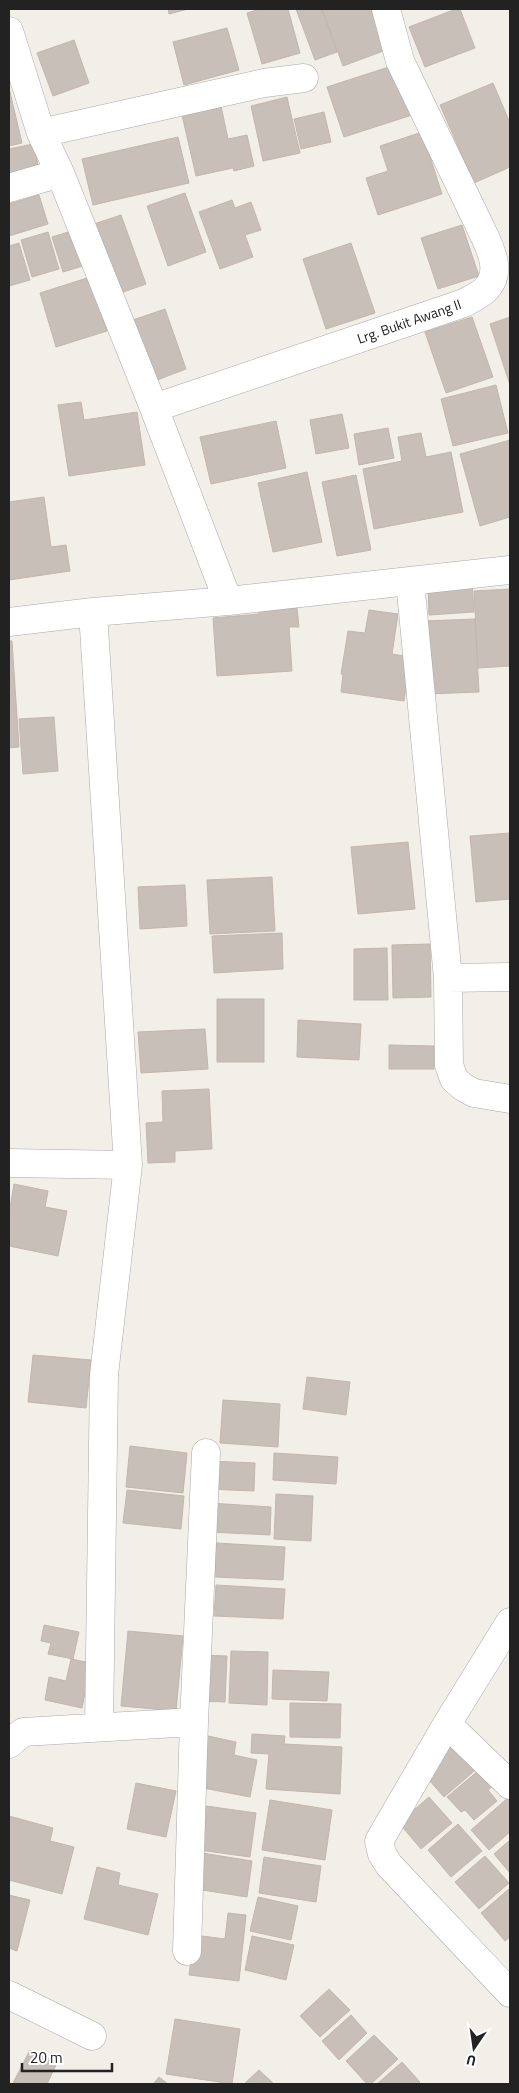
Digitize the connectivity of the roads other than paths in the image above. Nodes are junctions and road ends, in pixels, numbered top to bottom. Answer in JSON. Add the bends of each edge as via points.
{"nodes":[{"id":1,"x":386,"y":9,"type":"edge"},
{"id":2,"x":9,"y":31,"type":"edge"},
{"id":3,"x":304,"y":78,"type":"dead end"},
{"id":4,"x":41,"y":133,"type":"junction"},
{"id":5,"x":60,"y":173,"type":"junction"},
{"id":6,"x":9,"y":188,"type":"edge"},
{"id":7,"x":154,"y":408,"type":"junction"},
{"id":8,"x":510,"y":570,"type":"edge"},
{"id":9,"x":410,"y":581,"type":"junction"},
{"id":10,"x":228,"y":602,"type":"junction"},
{"id":11,"x":92,"y":612,"type":"junction"},
{"id":12,"x":9,"y":622,"type":"edge"},
{"id":13,"x":510,"y":977,"type":"edge"},
{"id":14,"x":448,"y":978,"type":"junction"},
{"id":15,"x":510,"y":1099,"type":"edge"},
{"id":16,"x":9,"y":1163,"type":"edge"},
{"id":17,"x":128,"y":1165,"type":"junction"},
{"id":18,"x":206,"y":1453,"type":"dead end"},
{"id":19,"x":510,"y":1622,"type":"edge"},
{"id":20,"x":194,"y":1722,"type":"junction"},
{"id":21,"x":447,"y":1724,"type":"junction"},
{"id":22,"x":99,"y":1728,"type":"junction"},
{"id":23,"x":9,"y":1744,"type":"edge"},
{"id":24,"x":510,"y":1785,"type":"edge"},
{"id":25,"x":187,"y":1951,"type":"dead end"},
{"id":26,"x":510,"y":1994,"type":"edge"},
{"id":27,"x":9,"y":1995,"type":"edge"},
{"id":28,"x":92,"y":2036,"type":"dead end"}],
"edges":[{"from":1,"to":7,"type":"street","name":"Lrg. Bukit Awang II","via":[[400,61],[494,260],[494,275],[487,289],[464,303]]},
{"from":2,"to":4,"type":"street"},
{"from":3,"to":4,"type":"street","via":[[264,82]]},
{"from":4,"to":5,"type":"street"},
{"from":5,"to":6,"type":"street"},
{"from":5,"to":7,"type":"street"},
{"from":7,"to":10,"type":"street"},
{"from":8,"to":9,"type":"street"},
{"from":9,"to":10,"type":"street"},
{"from":9,"to":14,"type":"street"},
{"from":10,"to":11,"type":"street"},
{"from":11,"to":12,"type":"street"},
{"from":11,"to":17,"type":"street"},
{"from":13,"to":14,"type":"street"},
{"from":14,"to":15,"type":"street","via":[[449,1065],[454,1079],[474,1093]]},
{"from":16,"to":17,"type":"street"},
{"from":17,"to":22,"type":"street","via":[[104,1375]]},
{"from":18,"to":20,"type":"street"},
{"from":19,"to":21,"type":"street"},
{"from":20,"to":22,"type":"street"},
{"from":20,"to":25,"type":"street"},
{"from":21,"to":24,"type":"street"},
{"from":21,"to":26,"type":"street","via":[[384,1830],[380,1849],[389,1865]]},
{"from":22,"to":23,"type":"street","via":[[23,1732]]},
{"from":27,"to":28,"type":"street"}]}
